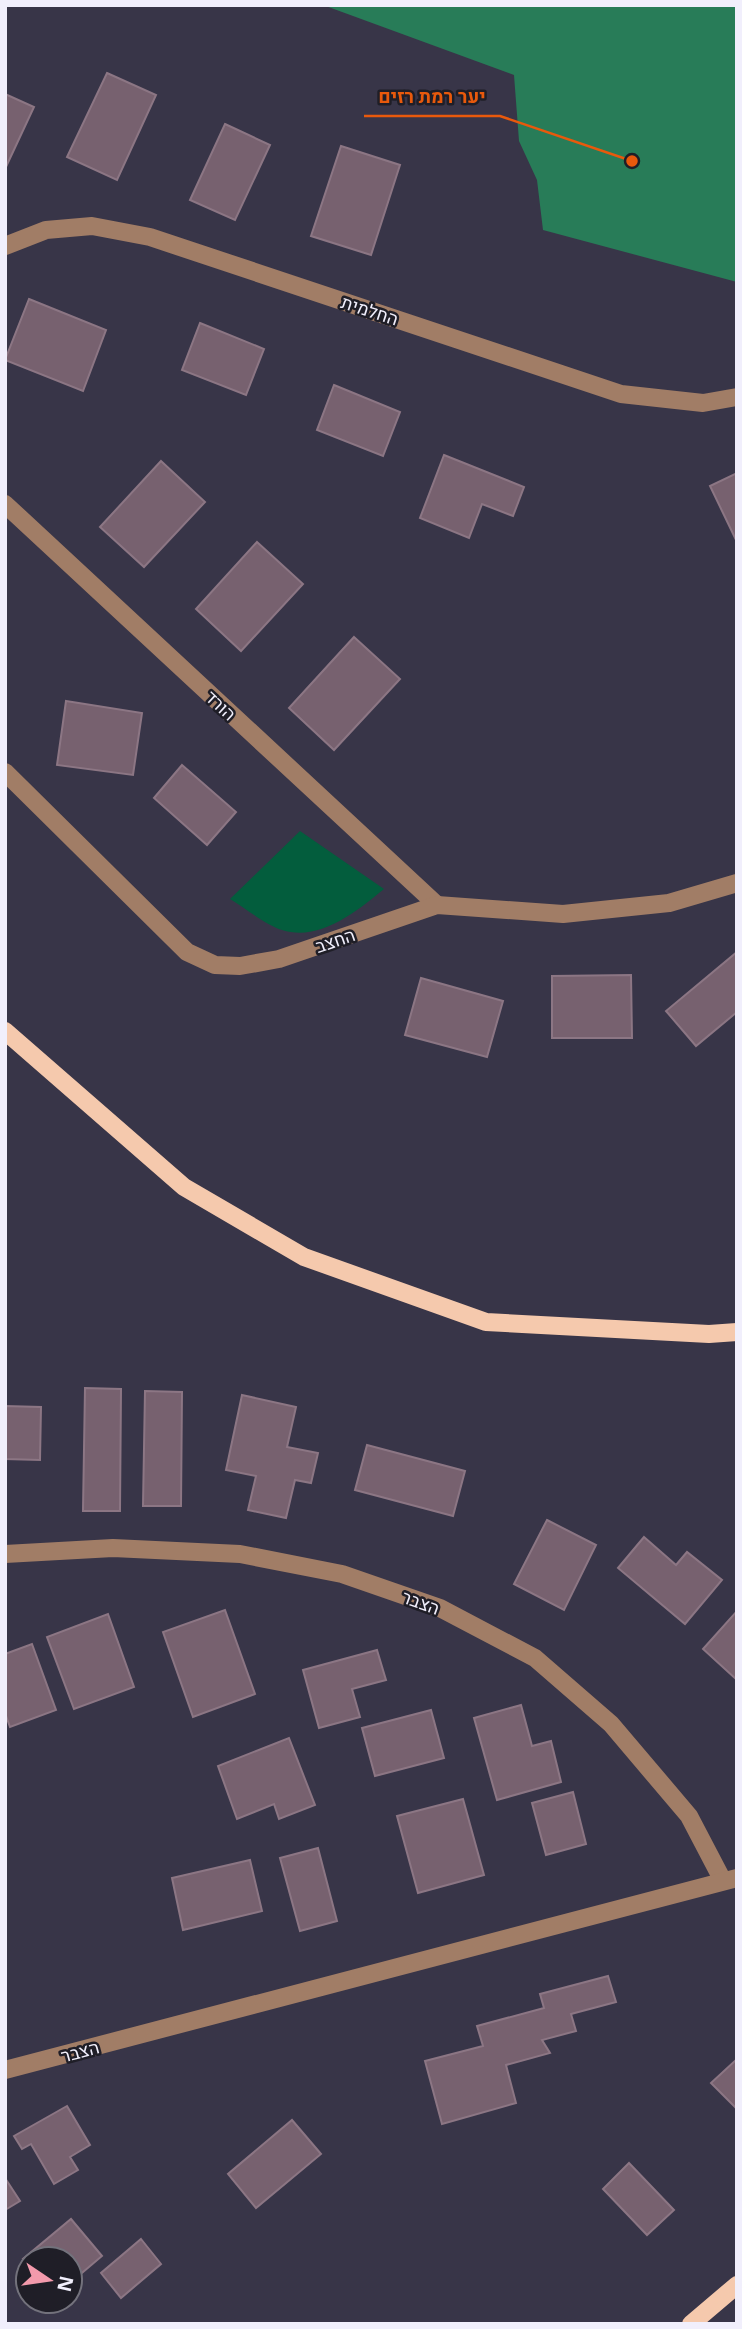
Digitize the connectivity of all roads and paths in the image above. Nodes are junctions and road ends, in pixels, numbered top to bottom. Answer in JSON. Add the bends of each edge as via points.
{"nodes":[{"id":1,"x":5,"y":246,"type":"edge"},
{"id":2,"x":737,"y":397,"type":"edge"},
{"id":3,"x":5,"y":504,"type":"edge"},
{"id":4,"x":5,"y":772,"type":"edge"},
{"id":5,"x":737,"y":883,"type":"edge"},
{"id":6,"x":437,"y":905,"type":"junction"},
{"id":7,"x":5,"y":1031,"type":"edge"},
{"id":8,"x":737,"y":1332,"type":"edge"},
{"id":9,"x":5,"y":1554,"type":"edge"},
{"id":10,"x":730,"y":1880,"type":"edge"},
{"id":11,"x":5,"y":2070,"type":"edge"},
{"id":12,"x":737,"y":2284,"type":"edge"},
{"id":13,"x":691,"y":2324,"type":"edge"}],
"edges":[{"from":1,"to":2,"type":"street","name":"החלמית","via":[[47,230],[92,226],[150,237],[621,394],[703,403]]},
{"from":3,"to":6,"type":"street","name":"הורד"},
{"from":4,"to":6,"type":"street","name":"החצב","via":[[187,952],[215,965],[279,959]]},
{"from":5,"to":6,"type":"street","name":"החצב","via":[[668,903],[563,914]]},
{"from":7,"to":8,"type":"main road","via":[[184,1187],[304,1257],[486,1322],[709,1335]]},
{"from":9,"to":10,"type":"street","name":"הצבר","via":[[113,1548],[240,1554],[342,1574],[440,1608],[535,1658],[611,1724],[689,1816]]},
{"from":10,"to":11,"type":"street","name":"הצבר"},
{"from":12,"to":13,"type":"main road"}]}
